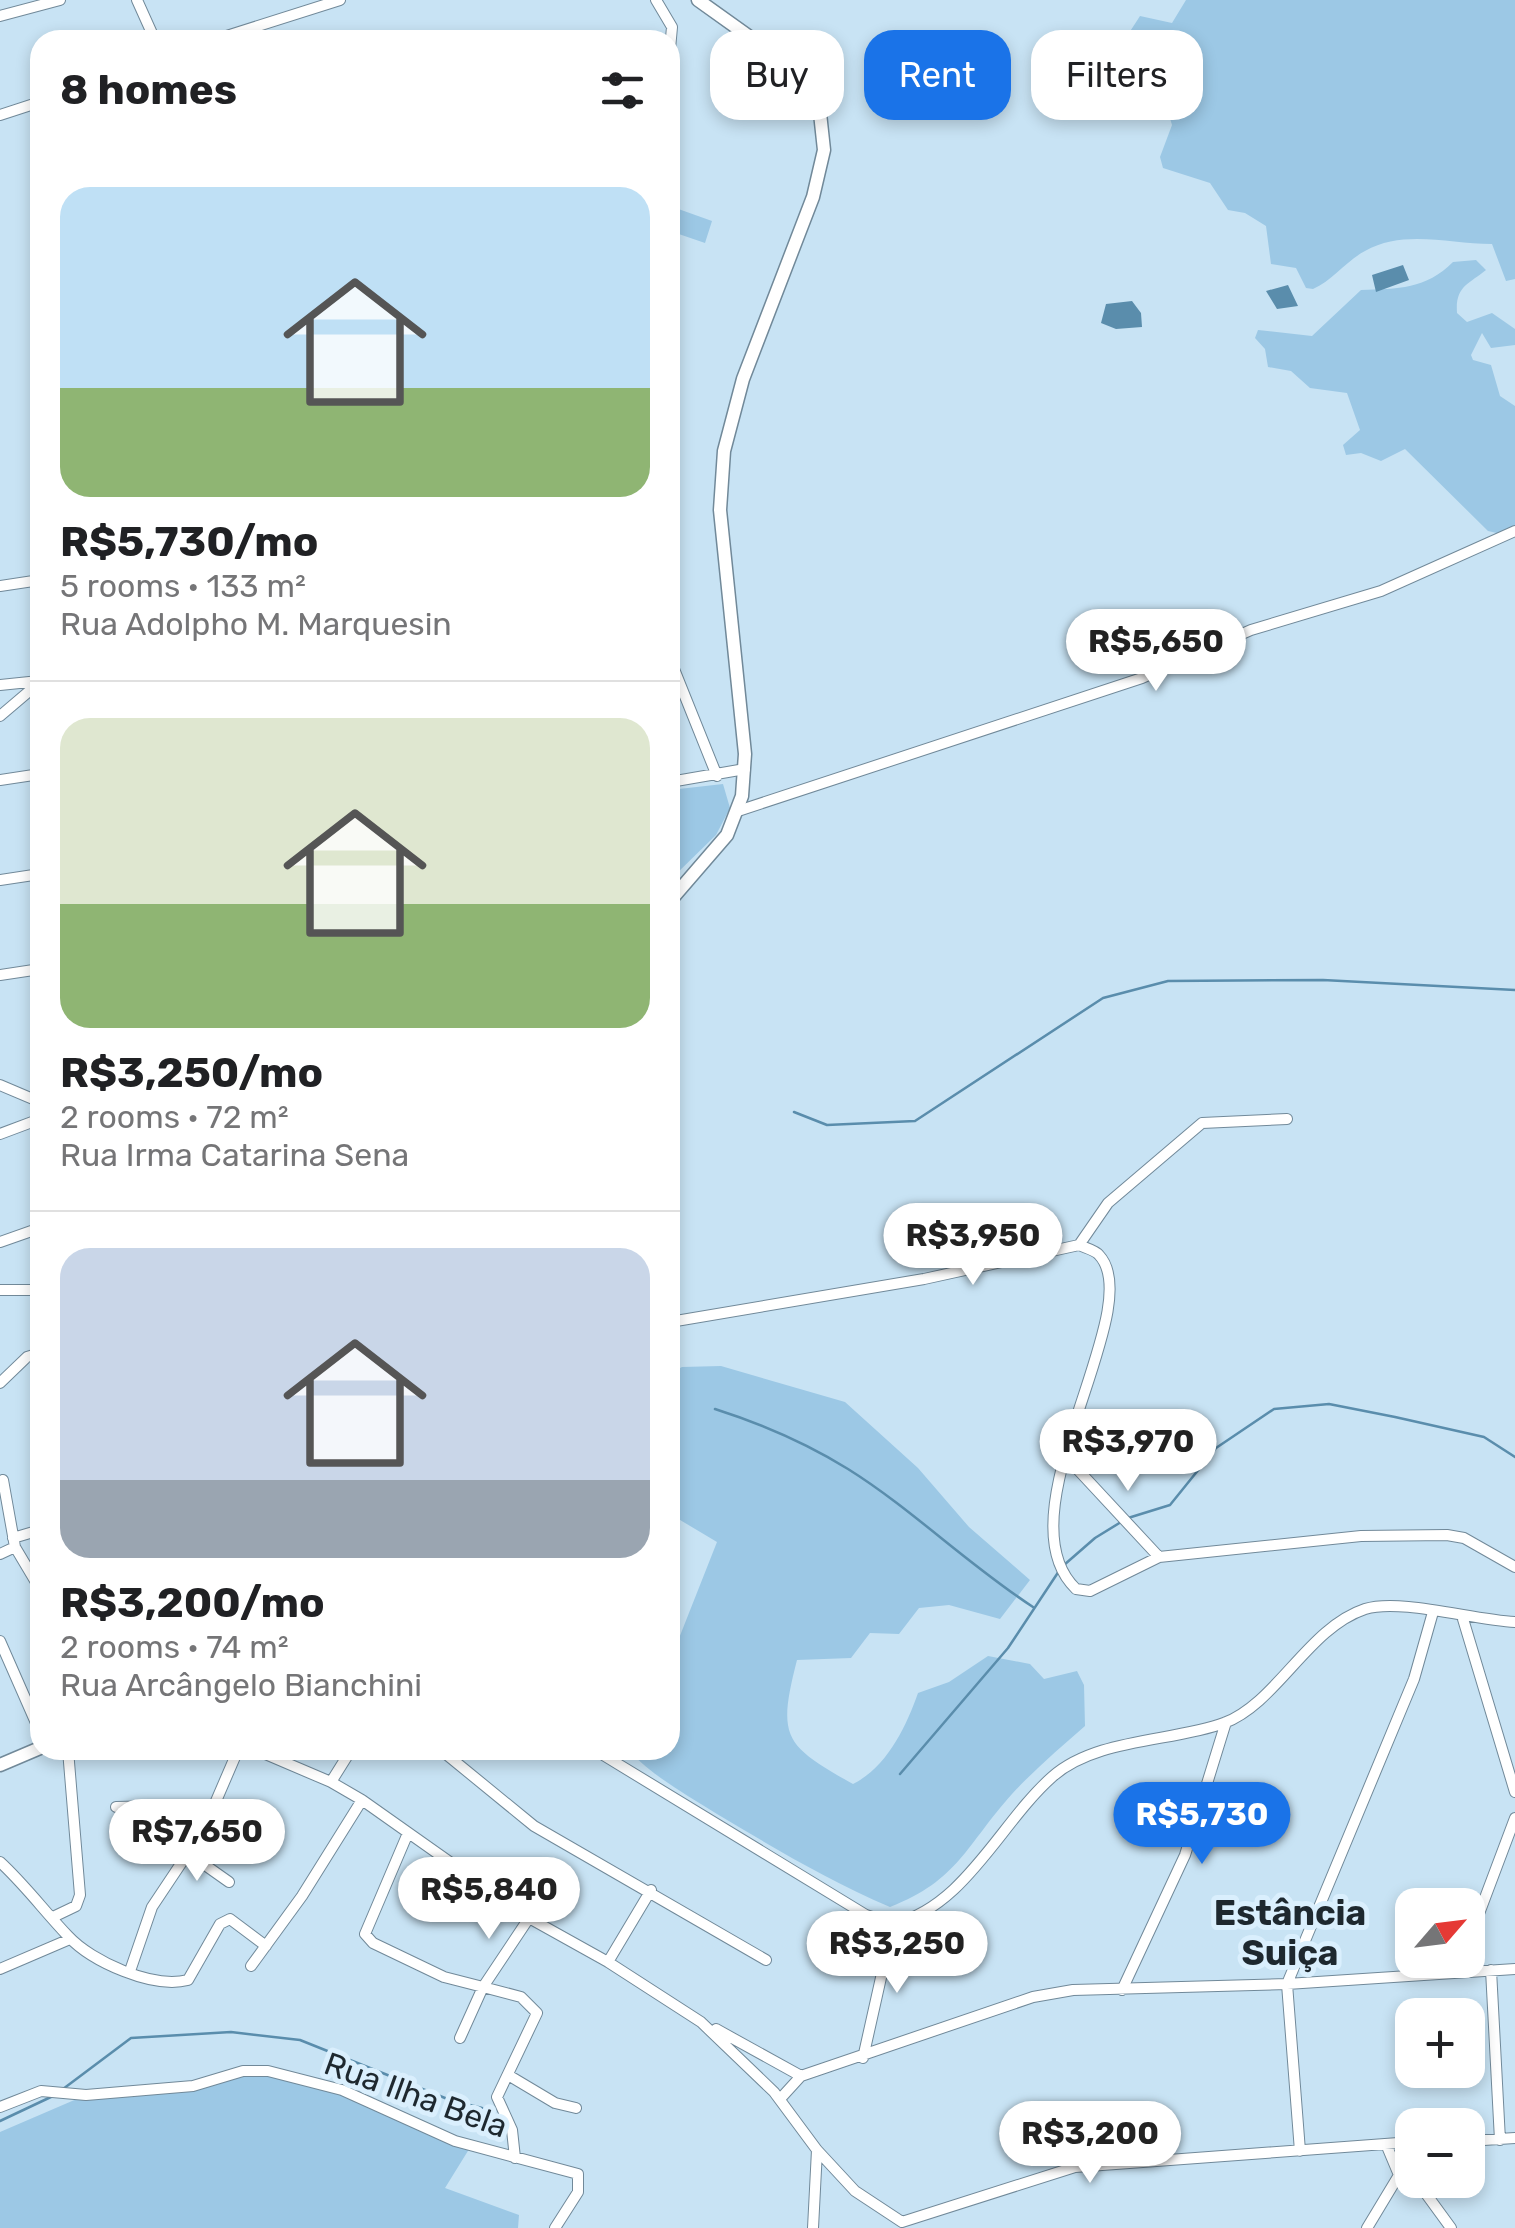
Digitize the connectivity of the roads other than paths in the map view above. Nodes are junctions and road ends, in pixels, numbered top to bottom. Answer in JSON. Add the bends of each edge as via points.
{"nodes":[{"id":1,"x":60,"y":0,"type":"edge"},
{"id":2,"x":137,"y":0,"type":"edge"},
{"id":3,"x":340,"y":0,"type":"edge"},
{"id":4,"x":656,"y":0,"type":"edge"},
{"id":5,"x":698,"y":0,"type":"edge"},
{"id":6,"x":0,"y":16,"type":"edge"},
{"id":7,"x":150,"y":30,"type":"edge"},
{"id":8,"x":246,"y":30,"type":"edge"},
{"id":9,"x":672,"y":30,"type":"edge"},
{"id":10,"x":30,"y":106,"type":"edge"},
{"id":11,"x":0,"y":116,"type":"edge"},
{"id":12,"x":1515,"y":531,"type":"edge"},
{"id":13,"x":30,"y":582,"type":"edge"},
{"id":14,"x":0,"y":586,"type":"edge"},
{"id":15,"x":30,"y":682,"type":"edge"},
{"id":16,"x":0,"y":685,"type":"edge"},
{"id":17,"x":30,"y":690,"type":"edge"},
{"id":18,"x":680,"y":695,"type":"edge"},
{"id":19,"x":0,"y":716,"type":"edge"},
{"id":20,"x":745,"y":769,"type":"junction"},
{"id":21,"x":30,"y":776,"type":"edge"},
{"id":22,"x":717,"y":776,"type":"junction"},
{"id":23,"x":0,"y":780,"type":"edge"},
{"id":24,"x":680,"y":781,"type":"edge"},
{"id":25,"x":738,"y":810,"type":"junction"},
{"id":26,"x":30,"y":876,"type":"edge"},
{"id":27,"x":0,"y":880,"type":"edge"},
{"id":28,"x":680,"y":891,"type":"edge"},
{"id":29,"x":30,"y":970,"type":"edge"},
{"id":30,"x":0,"y":975,"type":"edge"},
{"id":31,"x":0,"y":1085,"type":"edge"},
{"id":32,"x":30,"y":1098,"type":"edge"},
{"id":33,"x":1288,"y":1119,"type":"dead end"},
{"id":34,"x":30,"y":1123,"type":"edge"},
{"id":35,"x":0,"y":1134,"type":"edge"},
{"id":36,"x":30,"y":1232,"type":"edge"},
{"id":37,"x":0,"y":1242,"type":"edge"},
{"id":38,"x":1078,"y":1245,"type":"junction"},
{"id":39,"x":0,"y":1290,"type":"edge"},
{"id":40,"x":30,"y":1290,"type":"edge"},
{"id":41,"x":680,"y":1320,"type":"edge"},
{"id":42,"x":30,"y":1356,"type":"edge"},
{"id":43,"x":0,"y":1383,"type":"edge"},
{"id":44,"x":1067,"y":1458,"type":"junction"},
{"id":45,"x":4,"y":1480,"type":"dead end"},
{"id":46,"x":30,"y":1535,"type":"edge"},
{"id":47,"x":14,"y":1542,"type":"junction"},
{"id":48,"x":0,"y":1554,"type":"edge"},
{"id":49,"x":1159,"y":1557,"type":"junction"},
{"id":50,"x":1515,"y":1566,"type":"edge"},
{"id":51,"x":30,"y":1571,"type":"edge"},
{"id":52,"x":1433,"y":1612,"type":"junction"},
{"id":53,"x":1463,"y":1619,"type":"junction"},
{"id":54,"x":1515,"y":1622,"type":"edge"},
{"id":55,"x":0,"y":1641,"type":"edge"},
{"id":56,"x":30,"y":1709,"type":"edge"},
{"id":57,"x":1226,"y":1722,"type":"junction"},
{"id":58,"x":30,"y":1752,"type":"edge"},
{"id":59,"x":69,"y":1760,"type":"edge"},
{"id":60,"x":234,"y":1760,"type":"edge"},
{"id":61,"x":280,"y":1760,"type":"edge"},
{"id":62,"x":345,"y":1760,"type":"edge"},
{"id":63,"x":453,"y":1760,"type":"edge"},
{"id":64,"x":611,"y":1760,"type":"edge"},
{"id":65,"x":0,"y":1765,"type":"edge"},
{"id":66,"x":332,"y":1782,"type":"junction"},
{"id":67,"x":1515,"y":1792,"type":"edge"},
{"id":68,"x":362,"y":1800,"type":"junction"},
{"id":69,"x":116,"y":1807,"type":"dead end"},
{"id":70,"x":1515,"y":1818,"type":"edge"},
{"id":71,"x":204,"y":1829,"type":"junction"},
{"id":72,"x":408,"y":1833,"type":"junction"},
{"id":73,"x":188,"y":1853,"type":"junction"},
{"id":74,"x":0,"y":1862,"type":"edge"},
{"id":75,"x":229,"y":1882,"type":"dead end"},
{"id":76,"x":651,"y":1890,"type":"junction"},
{"id":77,"x":1485,"y":1897,"type":"edge"},
{"id":78,"x":53,"y":1916,"type":"junction"},
{"id":79,"x":529,"y":1918,"type":"junction"},
{"id":80,"x":894,"y":1924,"type":"junction"},
{"id":81,"x":70,"y":1939,"type":"junction"},
{"id":82,"x":266,"y":1946,"type":"junction"},
{"id":83,"x":766,"y":1960,"type":"dead end"},
{"id":84,"x":608,"y":1962,"type":"junction"},
{"id":85,"x":251,"y":1966,"type":"dead end"},
{"id":86,"x":0,"y":1969,"type":"edge"},
{"id":87,"x":1515,"y":1969,"type":"edge"},
{"id":88,"x":1485,"y":1970,"type":"edge"},
{"id":89,"x":1491,"y":1970,"type":"junction"},
{"id":90,"x":130,"y":1971,"type":"junction"},
{"id":91,"x":1395,"y":1976,"type":"edge"},
{"id":92,"x":1288,"y":1984,"type":"junction"},
{"id":93,"x":483,"y":1987,"type":"junction"},
{"id":94,"x":1122,"y":1990,"type":"junction"},
{"id":95,"x":701,"y":2022,"type":"junction"},
{"id":96,"x":460,"y":2038,"type":"dead end"},
{"id":97,"x":862,"y":2058,"type":"junction"},
{"id":98,"x":781,"y":2064,"type":"junction"},
{"id":99,"x":508,"y":2075,"type":"junction"},
{"id":100,"x":801,"y":2076,"type":"junction"},
{"id":101,"x":767,"y":2084,"type":"junction"},
{"id":102,"x":780,"y":2099,"type":"junction"},
{"id":103,"x":0,"y":2106,"type":"edge"},
{"id":104,"x":576,"y":2108,"type":"dead end"},
{"id":105,"x":1515,"y":2138,"type":"edge"},
{"id":106,"x":1485,"y":2140,"type":"edge"},
{"id":107,"x":1500,"y":2140,"type":"junction"},
{"id":108,"x":1395,"y":2143,"type":"edge"},
{"id":109,"x":1386,"y":2144,"type":"junction"},
{"id":110,"x":817,"y":2150,"type":"junction"},
{"id":111,"x":1300,"y":2151,"type":"junction"},
{"id":112,"x":1395,"y":2155,"type":"edge"},
{"id":113,"x":515,"y":2158,"type":"junction"},
{"id":114,"x":1395,"y":2193,"type":"edge"},
{"id":115,"x":1428,"y":2198,"type":"edge"},
{"id":116,"x":554,"y":2228,"type":"edge"},
{"id":117,"x":813,"y":2228,"type":"edge"},
{"id":118,"x":1367,"y":2228,"type":"edge"},
{"id":119,"x":1451,"y":2228,"type":"edge"}],
"edges":[{"from":1,"to":6,"type":"street"},
{"from":2,"to":7,"type":"street"},
{"from":3,"to":8,"type":"street"},
{"from":4,"to":9,"type":"street"},
{"from":5,"to":20,"type":"main road","via":[[800,73],[823,124],[813,197],[743,379],[724,450],[720,510]]},
{"from":10,"to":11,"type":"street"},
{"from":12,"to":25,"type":"street","via":[[1380,591],[1251,630],[1142,678]]},
{"from":13,"to":14,"type":"street"},
{"from":15,"to":16,"type":"street"},
{"from":17,"to":19,"type":"street"},
{"from":18,"to":22,"type":"street"},
{"from":20,"to":22,"type":"street"},
{"from":20,"to":25,"type":"main road"},
{"from":21,"to":23,"type":"street"},
{"from":22,"to":24,"type":"street"},
{"from":25,"to":28,"type":"main road","via":[[710,858]]},
{"from":26,"to":27,"type":"street"},
{"from":29,"to":30,"type":"street"},
{"from":31,"to":32,"type":"street"},
{"from":33,"to":38,"type":"street","via":[[1202,1123],[1108,1203]]},
{"from":34,"to":35,"type":"street"},
{"from":36,"to":37,"type":"street"},
{"from":38,"to":41,"type":"street"},
{"from":38,"to":44,"type":"street","via":[[1098,1252],[1108,1271],[1106,1315]]},
{"from":39,"to":40,"type":"street"},
{"from":42,"to":43,"type":"street"},
{"from":44,"to":49,"type":"street"},
{"from":44,"to":49,"type":"street","via":[[1055,1493],[1054,1528],[1070,1582],[1090,1590]]},
{"from":45,"to":47,"type":"street"},
{"from":46,"to":47,"type":"street"},
{"from":47,"to":48,"type":"street"},
{"from":47,"to":51,"type":"street"},
{"from":49,"to":50,"type":"street","via":[[1421,1534],[1464,1538]]},
{"from":52,"to":53,"type":"street"},
{"from":52,"to":57,"type":"street","via":[[1387,1605],[1344,1618]]},
{"from":52,"to":92,"type":"street","via":[[1414,1680]]},
{"from":53,"to":54,"type":"street"},
{"from":53,"to":67,"type":"street"},
{"from":55,"to":56,"type":"street"},
{"from":57,"to":80,"type":"street","via":[[1092,1755],[1056,1773],[945,1898]]},
{"from":57,"to":94,"type":"street","via":[[1185,1855]]},
{"from":58,"to":65,"type":"main road"},
{"from":59,"to":78,"type":"street","via":[[80,1895],[76,1906]]},
{"from":60,"to":71,"type":"street"},
{"from":61,"to":66,"type":"street"},
{"from":62,"to":66,"type":"street"},
{"from":63,"to":76,"type":"street","via":[[534,1826]]},
{"from":64,"to":80,"type":"street","via":[[853,1907]]},
{"from":66,"to":68,"type":"street"},
{"from":68,"to":72,"type":"street"},
{"from":68,"to":82,"type":"street"},
{"from":69,"to":71,"type":"street","via":[[160,1806]]},
{"from":70,"to":77,"type":"street"},
{"from":71,"to":73,"type":"street"},
{"from":72,"to":79,"type":"street"},
{"from":72,"to":93,"type":"street","via":[[365,1934],[444,1977]]},
{"from":73,"to":75,"type":"street"},
{"from":73,"to":90,"type":"street","via":[[152,1907]]},
{"from":74,"to":78,"type":"street"},
{"from":76,"to":83,"type":"street"},
{"from":76,"to":84,"type":"street"},
{"from":78,"to":81,"type":"street"},
{"from":79,"to":84,"type":"street"},
{"from":79,"to":93,"type":"street"},
{"from":80,"to":97,"type":"street"},
{"from":81,"to":86,"type":"street"},
{"from":81,"to":90,"type":"street"},
{"from":82,"to":85,"type":"street"},
{"from":82,"to":90,"type":"street","via":[[230,1919],[220,1924],[188,1980],[164,1982]]},
{"from":84,"to":95,"type":"street"},
{"from":87,"to":89,"type":"street"},
{"from":88,"to":89,"type":"street"},
{"from":89,"to":107,"type":"street"},
{"from":91,"to":92,"type":"street"},
{"from":92,"to":94,"type":"street"},
{"from":92,"to":111,"type":"street"},
{"from":93,"to":96,"type":"street"},
{"from":93,"to":99,"type":"street","via":[[521,1997],[538,2013]]},
{"from":94,"to":97,"type":"street","via":[[1034,1997]]},
{"from":95,"to":98,"type":"street"},
{"from":95,"to":101,"type":"street"},
{"from":97,"to":100,"type":"street"},
{"from":98,"to":100,"type":"street"},
{"from":98,"to":101,"type":"street"},
{"from":99,"to":104,"type":"street"},
{"from":99,"to":113,"type":"street","via":[[497,2098],[512,2130]]},
{"from":100,"to":102,"type":"street"},
{"from":101,"to":102,"type":"street"},
{"from":102,"to":110,"type":"street"},
{"from":103,"to":113,"type":"street","name":"Rua Ilha Bela","via":[[41,2090],[86,2096],[268,2071],[342,2090],[455,2141]]},
{"from":105,"to":107,"type":"street"},
{"from":106,"to":107,"type":"street"},
{"from":108,"to":109,"type":"street"},
{"from":109,"to":111,"type":"street"},
{"from":109,"to":112,"type":"street"},
{"from":110,"to":111,"type":"street","via":[[855,2191],[902,2222],[1075,2167]]},
{"from":110,"to":117,"type":"street"},
{"from":113,"to":116,"type":"street","name":"Rua Ilha Bela","via":[[578,2174],[578,2192]]},
{"from":114,"to":118,"type":"street"},
{"from":115,"to":119,"type":"street"}]}
